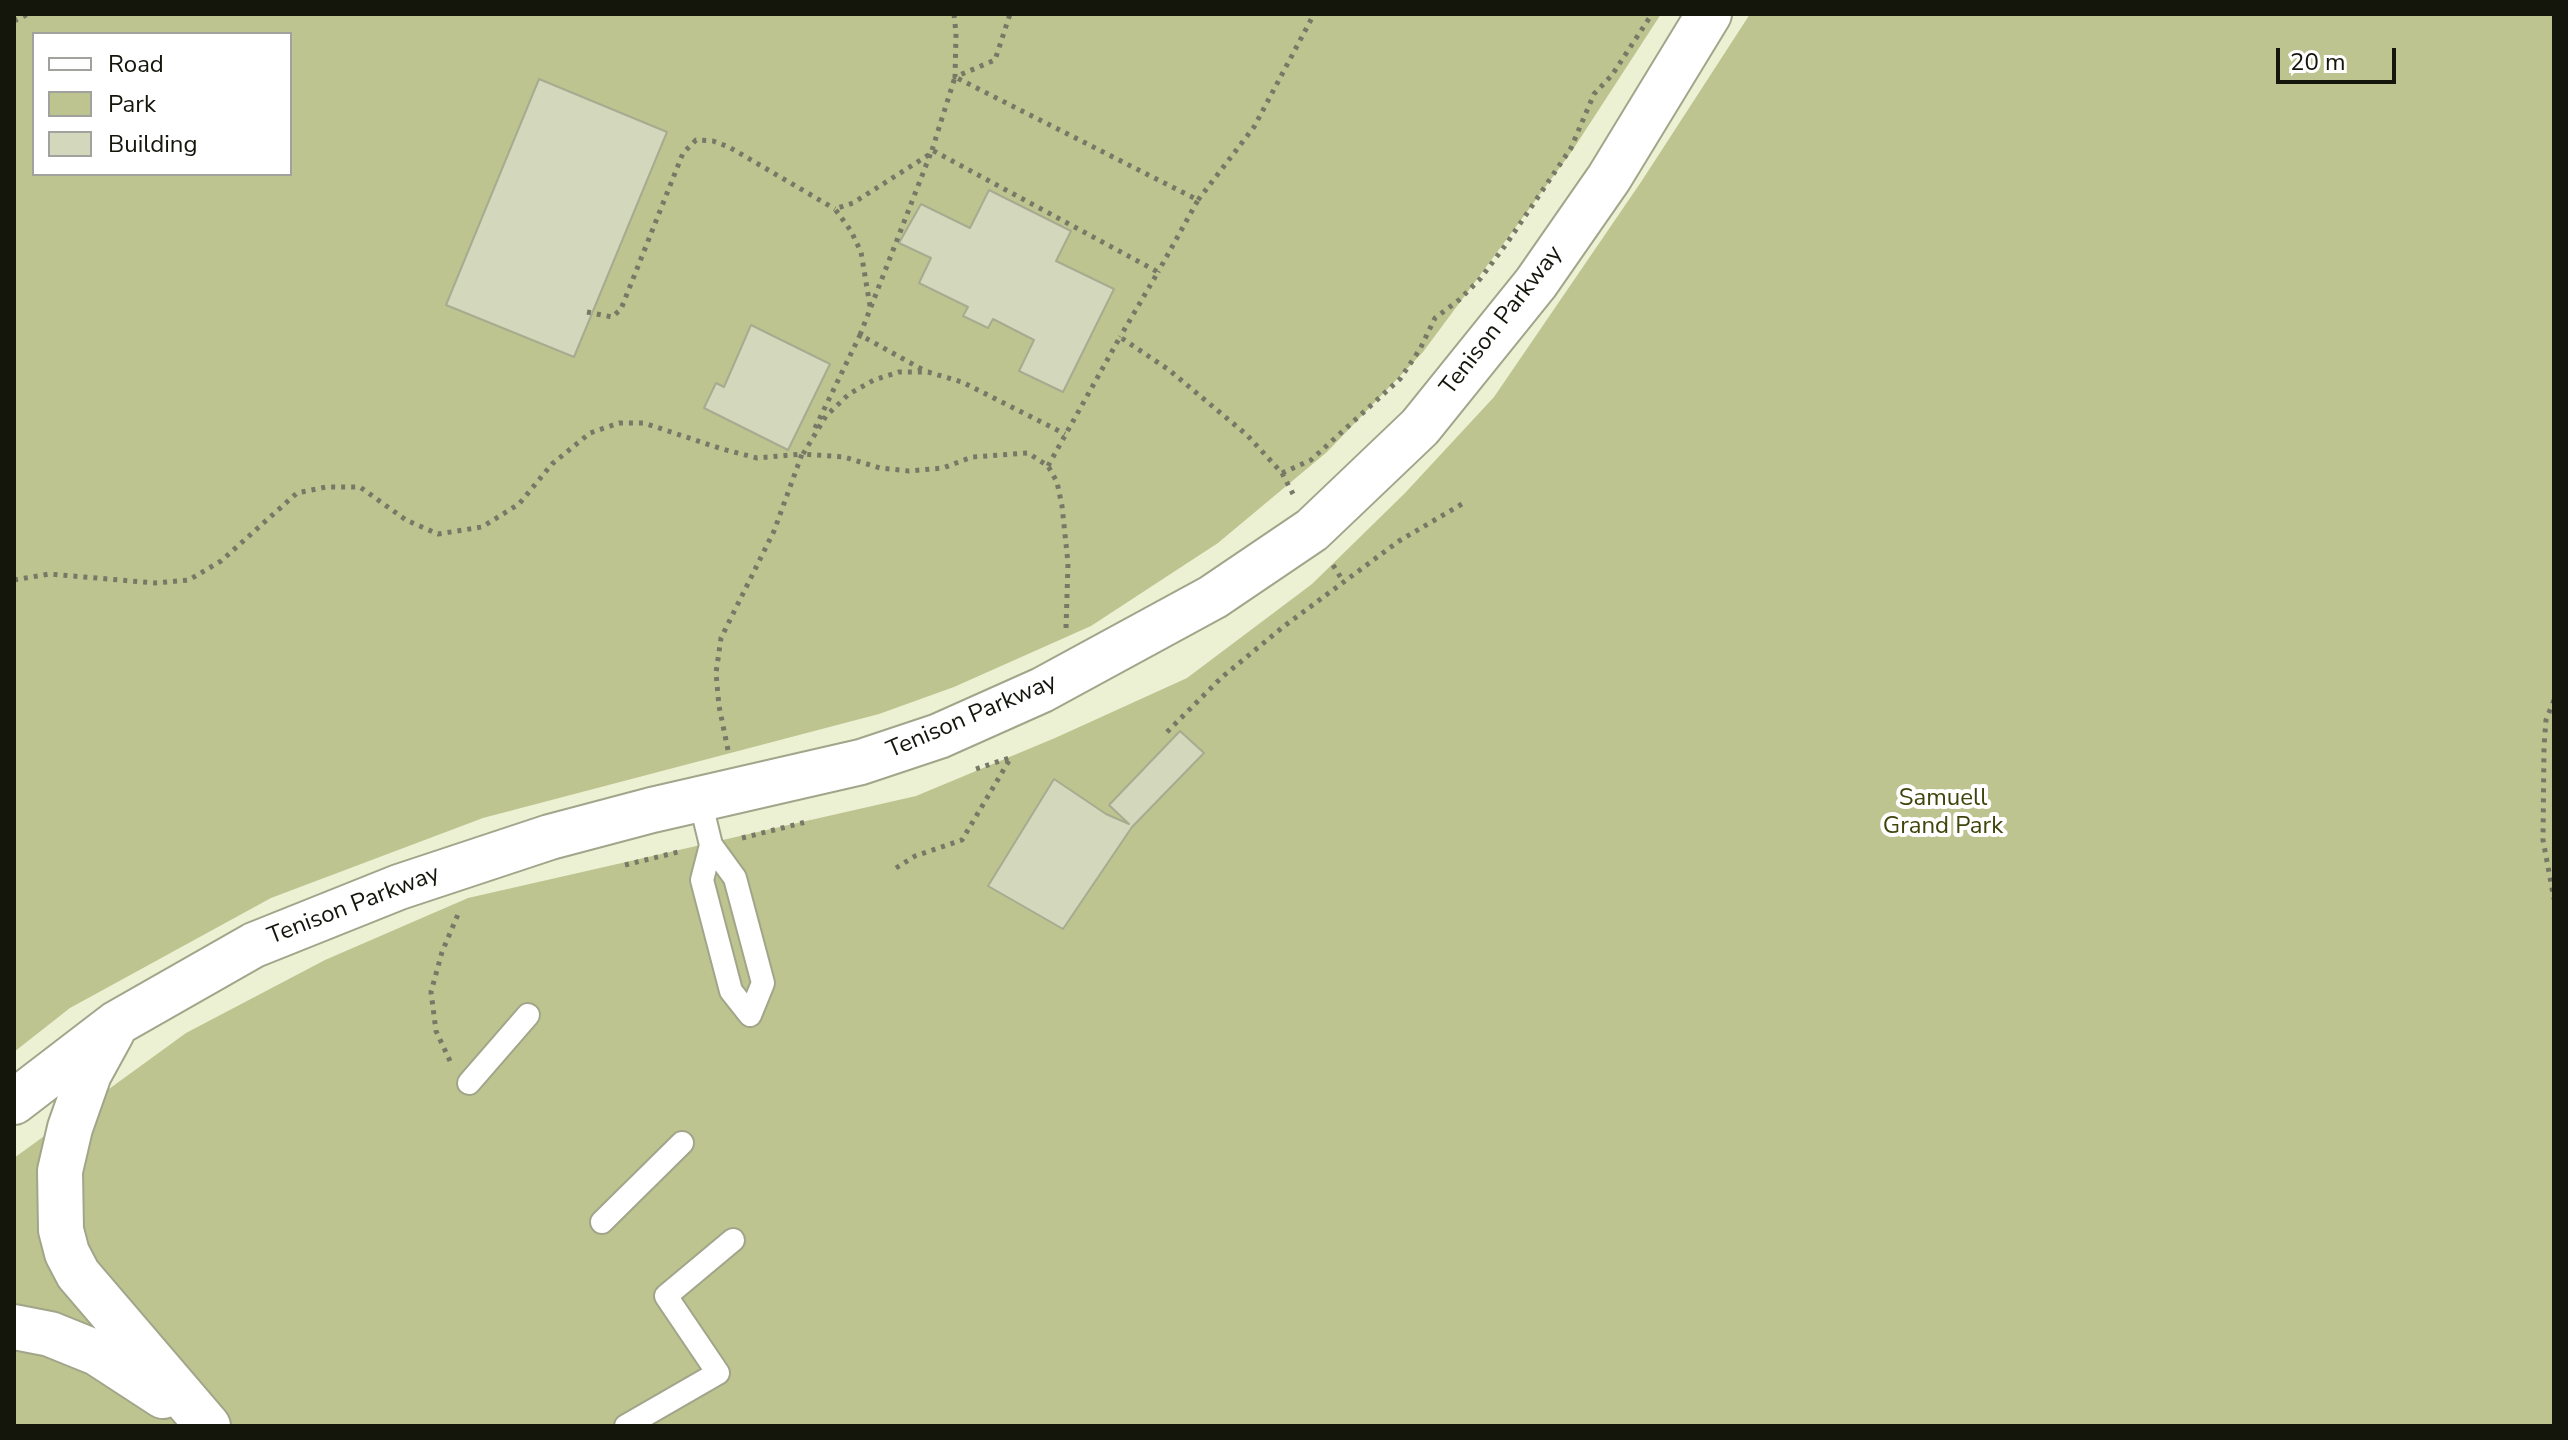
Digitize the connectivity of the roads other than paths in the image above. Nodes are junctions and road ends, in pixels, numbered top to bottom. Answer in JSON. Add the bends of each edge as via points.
{"nodes":[{"id":1,"x":1709,"y":14,"type":"edge"},
{"id":2,"x":700,"y":800,"type":"junction"},
{"id":3,"x":711,"y":845,"type":"junction"},
{"id":4,"x":528,"y":1015,"type":"dead end"},
{"id":5,"x":117,"y":1023,"type":"junction"},
{"id":6,"x":469,"y":1083,"type":"road end"},
{"id":7,"x":14,"y":1102,"type":"edge"},
{"id":8,"x":682,"y":1143,"type":"dead end"},
{"id":9,"x":602,"y":1222,"type":"dead end"},
{"id":10,"x":733,"y":1240,"type":"dead end"},
{"id":11,"x":14,"y":1327,"type":"edge"},
{"id":12,"x":206,"y":1426,"type":"edge"},
{"id":13,"x":626,"y":1426,"type":"edge"}],
"edges":[{"from":1,"to":2,"type":"street","name":"Tenison Parkway","via":[[1609,178],[1536,283],[1420,427],[1312,530],[1213,597],[995,712],[861,762]]},
{"from":2,"to":3,"type":"lane"},
{"from":2,"to":5,"type":"street","name":"Tenison Parkway","via":[[550,837],[399,887],[254,945]]},
{"from":3,"to":3,"type":"lane","via":[[702,880],[731,991],[750,1015],[763,983],[735,878]]},
{"from":4,"to":6,"type":"lane"},
{"from":5,"to":7,"type":"street","name":"Tenison Parkway"},
{"from":5,"to":12,"type":"street","via":[[89,1074],[70,1128],[60,1171],[61,1230],[78,1274]]},
{"from":8,"to":9,"type":"lane"},
{"from":10,"to":13,"type":"lane","via":[[666,1296],[718,1373]]},
{"from":11,"to":12,"type":"street","via":[[50,1334],[97,1353]]}]}
